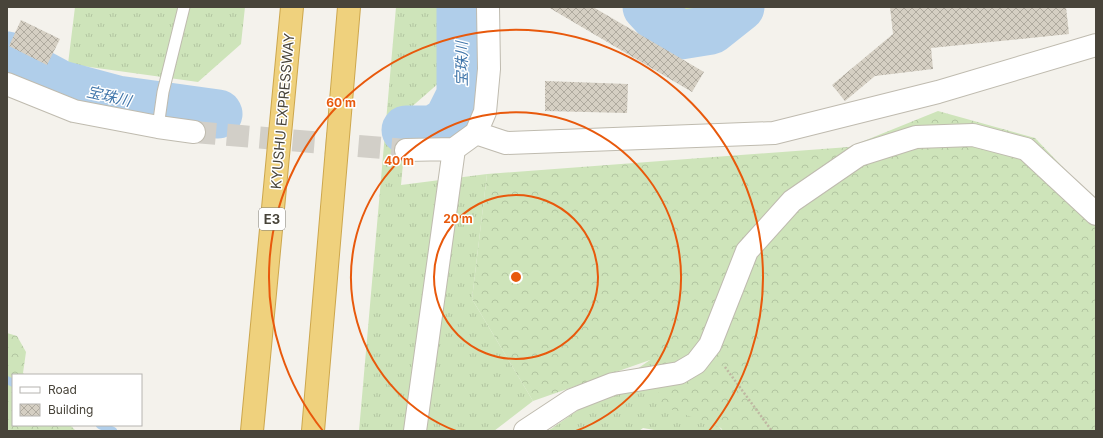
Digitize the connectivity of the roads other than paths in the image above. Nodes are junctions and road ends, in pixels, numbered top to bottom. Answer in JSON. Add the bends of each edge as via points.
{"nodes":[{"id":1,"x":184,"y":7,"type":"edge"},
{"id":2,"x":292,"y":7,"type":"edge"},
{"id":3,"x":349,"y":7,"type":"edge"},
{"id":4,"x":488,"y":7,"type":"edge"},
{"id":5,"x":1096,"y":45,"type":"edge"},
{"id":6,"x":7,"y":84,"type":"edge"},
{"id":7,"x":158,"y":123,"type":"junction"},
{"id":8,"x":194,"y":132,"type":"tunnel mouth"},
{"id":9,"x":476,"y":133,"type":"junction"},
{"id":10,"x":454,"y":149,"type":"junction"},
{"id":11,"x":406,"y":150,"type":"tunnel mouth"},
{"id":12,"x":1096,"y":214,"type":"edge"},
{"id":13,"x":252,"y":431,"type":"edge"},
{"id":14,"x":313,"y":431,"type":"edge"},
{"id":15,"x":415,"y":431,"type":"edge"},
{"id":16,"x":526,"y":431,"type":"edge"}],
"edges":[{"from":1,"to":7,"type":"lane"},
{"from":2,"to":13,"type":"highway","name":"KYUSHU EXPRESSWAY","number":"E3"},
{"from":3,"to":14,"type":"highway"},
{"from":4,"to":9,"type":"street","via":[[489,69],[485,112]]},
{"from":5,"to":9,"type":"street","via":[[938,92],[774,133],[506,143]]},
{"from":6,"to":7,"type":"street","via":[[74,111]]},
{"from":7,"to":8,"type":"street"},
{"from":9,"to":10,"type":"street"},
{"from":10,"to":11,"type":"street"},
{"from":10,"to":15,"type":"street"},
{"from":12,"to":16,"type":"street","via":[[1026,149],[973,135],[916,137],[859,155],[792,201],[747,251],[710,346],[696,363],[679,374],[614,384],[592,392],[572,400]]}]}
